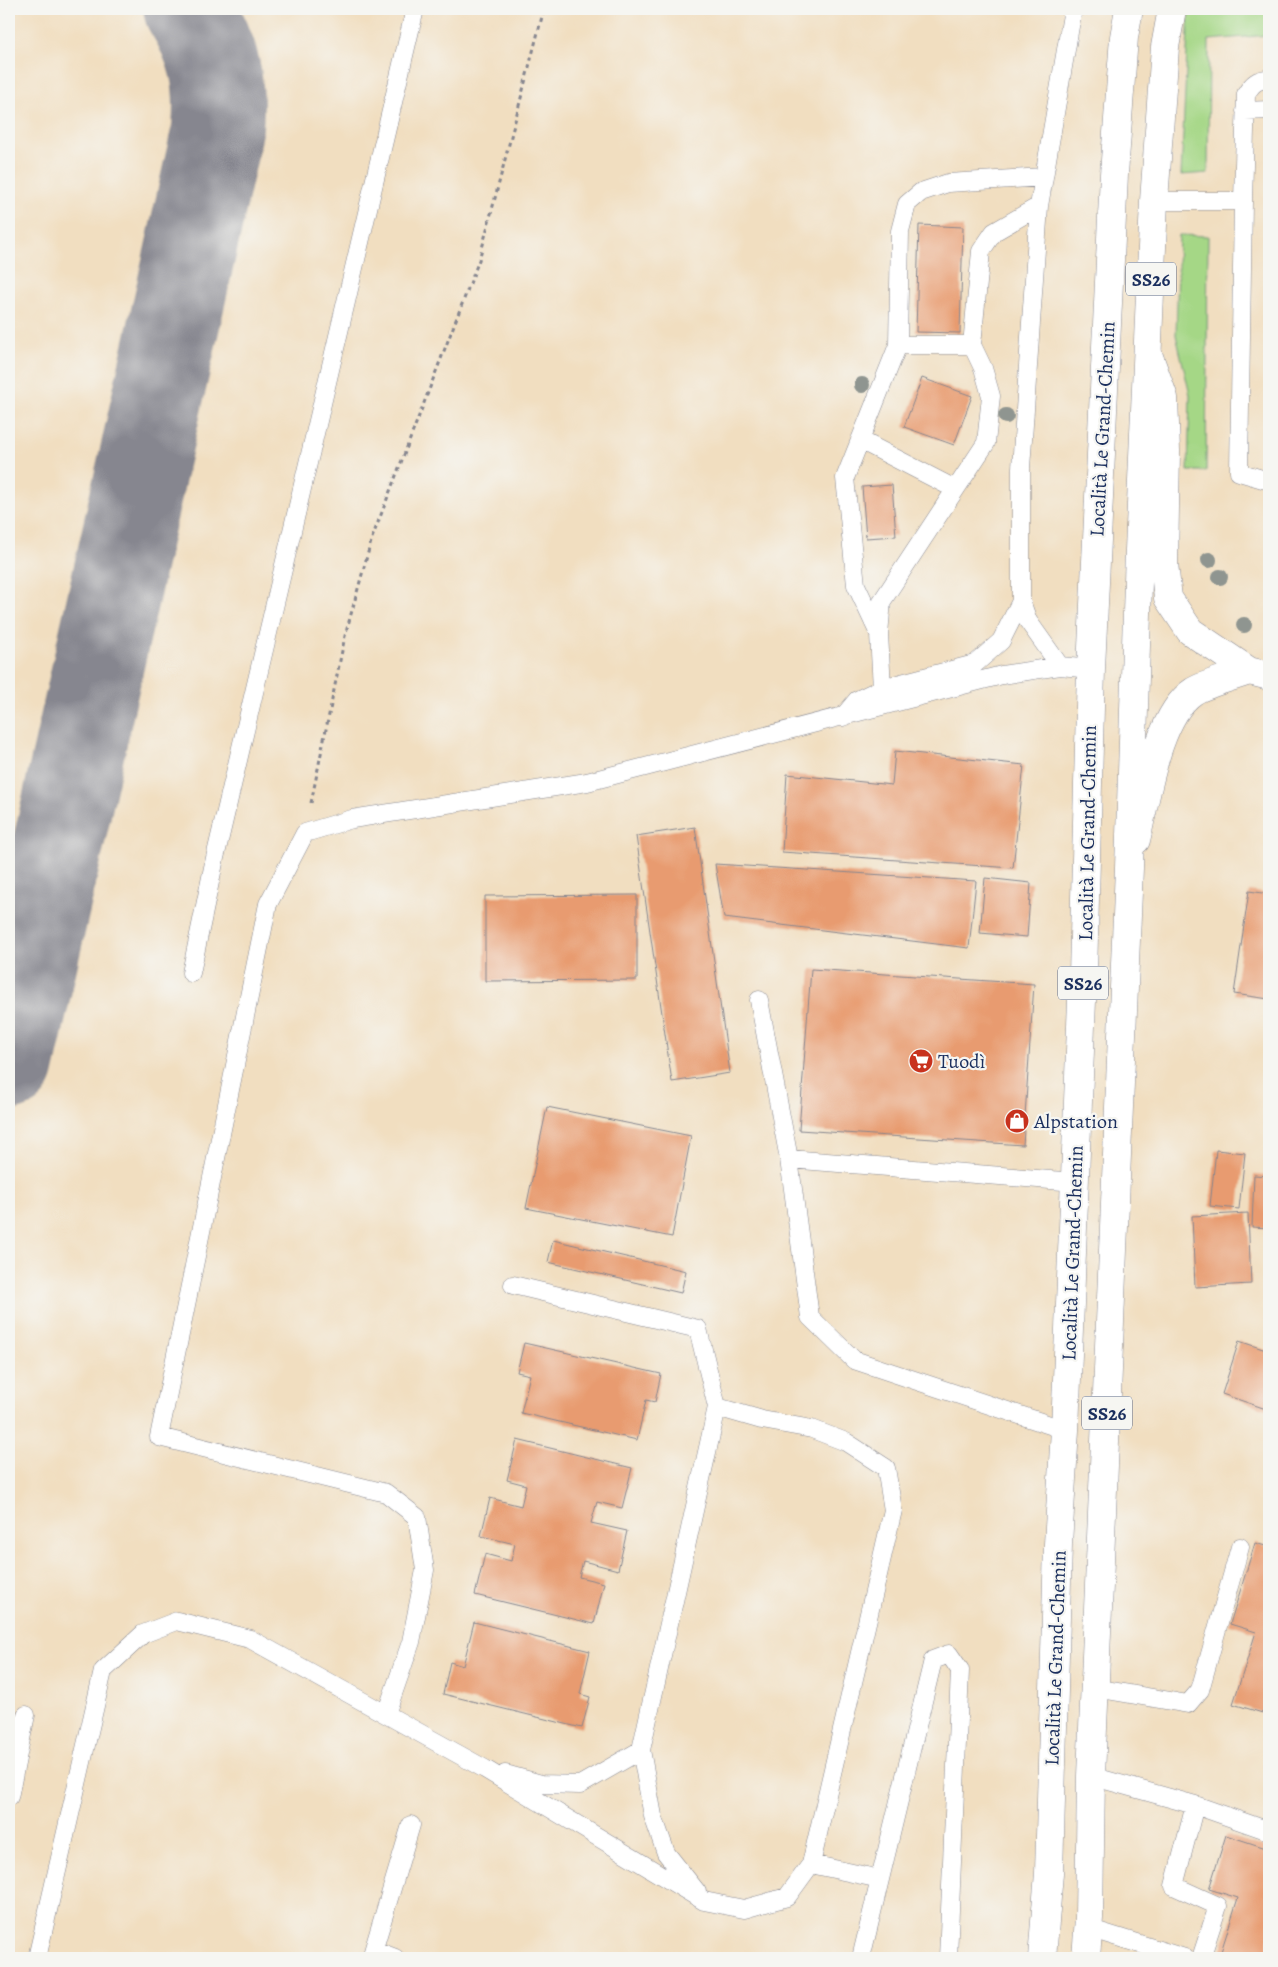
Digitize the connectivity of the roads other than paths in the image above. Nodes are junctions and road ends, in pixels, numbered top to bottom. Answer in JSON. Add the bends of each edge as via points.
{"nodes":[{"id":1,"x":414,"y":9,"type":"edge"},
{"id":2,"x":1073,"y":9,"type":"edge"},
{"id":3,"x":1129,"y":9,"type":"edge"},
{"id":4,"x":1172,"y":9,"type":"edge"},
{"id":5,"x":1269,"y":79,"type":"edge"},
{"id":6,"x":1269,"y":110,"type":"edge"},
{"id":7,"x":1246,"y":111,"type":"junction"},
{"id":8,"x":1044,"y":177,"type":"junction"},
{"id":9,"x":1154,"y":201,"type":"junction"},
{"id":10,"x":1243,"y":201,"type":"junction"},
{"id":11,"x":1039,"y":206,"type":"junction"},
{"id":12,"x":898,"y":345,"type":"junction"},
{"id":13,"x":972,"y":345,"type":"junction"},
{"id":14,"x":1148,"y":354,"type":"junction"},
{"id":15,"x":860,"y":440,"type":"junction"},
{"id":16,"x":1269,"y":481,"type":"edge"},
{"id":17,"x":955,"y":489,"type":"junction"},
{"id":18,"x":1021,"y":601,"type":"junction"},
{"id":19,"x":879,"y":634,"type":"junction"},
{"id":20,"x":1060,"y":666,"type":"junction"},
{"id":21,"x":1091,"y":669,"type":"junction"},
{"id":22,"x":1259,"y":674,"type":"edge"},
{"id":23,"x":882,"y":688,"type":"junction"},
{"id":24,"x":843,"y":717,"type":"junction"},
{"id":25,"x":1129,"y":868,"type":"junction"},
{"id":26,"x":191,"y":973,"type":"dead end"},
{"id":27,"x":759,"y":1000,"type":"dead end"},
{"id":28,"x":789,"y":1158,"type":"junction"},
{"id":29,"x":1075,"y":1182,"type":"junction"},
{"id":30,"x":513,"y":1285,"type":"dead end"},
{"id":31,"x":717,"y":1408,"type":"junction"},
{"id":32,"x":1065,"y":1430,"type":"junction"},
{"id":33,"x":1240,"y":1547,"type":"dead end"},
{"id":34,"x":1095,"y":1688,"type":"junction"},
{"id":35,"x":386,"y":1714,"type":"junction"},
{"id":36,"x":26,"y":1715,"type":"dead end"},
{"id":37,"x":641,"y":1750,"type":"junction"},
{"id":38,"x":485,"y":1769,"type":"junction"},
{"id":39,"x":1090,"y":1776,"type":"junction"},
{"id":40,"x":9,"y":1798,"type":"edge"},
{"id":41,"x":1195,"y":1805,"type":"junction"},
{"id":42,"x":411,"y":1825,"type":"dead end"},
{"id":43,"x":1269,"y":1831,"type":"edge"},
{"id":44,"x":811,"y":1864,"type":"junction"},
{"id":45,"x":880,"y":1879,"type":"junction"},
{"id":46,"x":704,"y":1901,"type":"junction"},
{"id":47,"x":1088,"y":1928,"type":"junction"},
{"id":48,"x":372,"y":1954,"type":"edge"},
{"id":49,"x":37,"y":1958,"type":"edge"},
{"id":50,"x":395,"y":1958,"type":"edge"},
{"id":51,"x":861,"y":1958,"type":"edge"},
{"id":52,"x":948,"y":1958,"type":"edge"},
{"id":53,"x":1042,"y":1958,"type":"edge"},
{"id":54,"x":1086,"y":1958,"type":"edge"},
{"id":55,"x":1186,"y":1958,"type":"edge"},
{"id":56,"x":1201,"y":1958,"type":"edge"}],
"edges":[{"from":1,"to":26,"type":"lane","via":[[215,858]]},
{"from":2,"to":8,"type":"lane"},
{"from":3,"to":21,"type":"main road","name":"Località Le Grand-Chemin","number":"SS26","via":[[1124,36],[1114,174]]},
{"from":4,"to":9,"type":"main road","name":"Località Le Grand-Chemin","number":"SS26","via":[[1165,47]]},
{"from":5,"to":7,"type":"lane","via":[[1252,84],[1246,94]]},
{"from":6,"to":7,"type":"lane"},
{"from":7,"to":10,"type":"lane"},
{"from":8,"to":11,"type":"lane"},
{"from":8,"to":12,"type":"lane","via":[[948,183],[921,192],[907,204],[900,231]]},
{"from":9,"to":10,"type":"lane"},
{"from":9,"to":14,"type":"main road","name":"Località Le Grand-Chemin","number":"SS26"},
{"from":10,"to":16,"type":"lane","via":[[1238,472]]},
{"from":11,"to":13,"type":"lane","via":[[994,232],[981,251]]},
{"from":11,"to":18,"type":"lane","via":[[1021,468]]},
{"from":12,"to":13,"type":"lane"},
{"from":12,"to":15,"type":"lane"},
{"from":13,"to":17,"type":"lane","via":[[991,396],[986,443]]},
{"from":14,"to":22,"type":"main road","via":[[1164,398],[1164,564],[1168,598],[1190,632]]},
{"from":14,"to":25,"type":"main road","name":"Località Le Grand-Chemin","number":"SS26"},
{"from":15,"to":17,"type":"lane"},
{"from":15,"to":19,"type":"lane","via":[[845,478],[847,507],[856,585]]},
{"from":17,"to":19,"type":"lane","via":[[882,601]]},
{"from":18,"to":20,"type":"lane","via":[[1028,621]]},
{"from":18,"to":23,"type":"lane","via":[[1001,641],[975,664]]},
{"from":19,"to":23,"type":"lane"},
{"from":20,"to":21,"type":"lane"},
{"from":20,"to":24,"type":"lane","via":[[1002,676]]},
{"from":21,"to":29,"type":"main road","name":"Località Le Grand-Chemin","number":"SS26","via":[[1084,975]]},
{"from":22,"to":25,"type":"main road","via":[[1194,691],[1174,714],[1160,743]]},
{"from":23,"to":24,"type":"lane","via":[[857,700]]},
{"from":24,"to":35,"type":"lane","via":[[587,782],[352,818],[305,833],[268,904],[159,1437],[386,1493],[418,1517],[425,1570],[411,1642]]},
{"from":25,"to":34,"type":"main road","name":"Località Le Grand-Chemin","number":"SS26"},
{"from":27,"to":28,"type":"lane"},
{"from":28,"to":29,"type":"lane"},
{"from":28,"to":32,"type":"lane","via":[[810,1317],[854,1360]]},
{"from":29,"to":32,"type":"main road","name":"Località Le Grand-Chemin","number":"SS26"},
{"from":30,"to":31,"type":"lane","via":[[698,1329]]},
{"from":31,"to":37,"type":"lane"},
{"from":31,"to":44,"type":"lane","via":[[812,1429],[846,1442],[886,1468],[893,1510]]},
{"from":32,"to":53,"type":"main road","name":"Località Le Grand-Chemin","number":"SS26","via":[[1058,1544],[1049,1873]]},
{"from":33,"to":34,"type":"lane","via":[[1200,1690],[1188,1704]]},
{"from":34,"to":39,"type":"main road","name":"Località Le Grand-Chemin","number":"SS26"},
{"from":35,"to":38,"type":"lane"},
{"from":35,"to":49,"type":"lane","via":[[250,1639],[177,1621],[143,1634],[103,1671]]},
{"from":36,"to":40,"type":"lane"},
{"from":37,"to":38,"type":"lane","via":[[580,1785],[541,1784]]},
{"from":37,"to":46,"type":"lane","via":[[653,1816],[666,1854]]},
{"from":38,"to":46,"type":"lane"},
{"from":39,"to":41,"type":"lane"},
{"from":39,"to":47,"type":"main road","name":"Località Le Grand-Chemin","number":"SS26"},
{"from":41,"to":43,"type":"lane"},
{"from":41,"to":56,"type":"lane","via":[[1174,1886],[1218,1906]]},
{"from":42,"to":48,"type":"lane"},
{"from":44,"to":45,"type":"lane"},
{"from":44,"to":46,"type":"lane","via":[[787,1897],[744,1908]]},
{"from":45,"to":51,"type":"lane"},
{"from":45,"to":52,"type":"lane","via":[[932,1660],[949,1654],[960,1670]]},
{"from":47,"to":54,"type":"main road","name":"Località Le Grand-Chemin","number":"SS26"},
{"from":47,"to":55,"type":"lane"},
{"from":48,"to":50,"type":"lane"}]}
